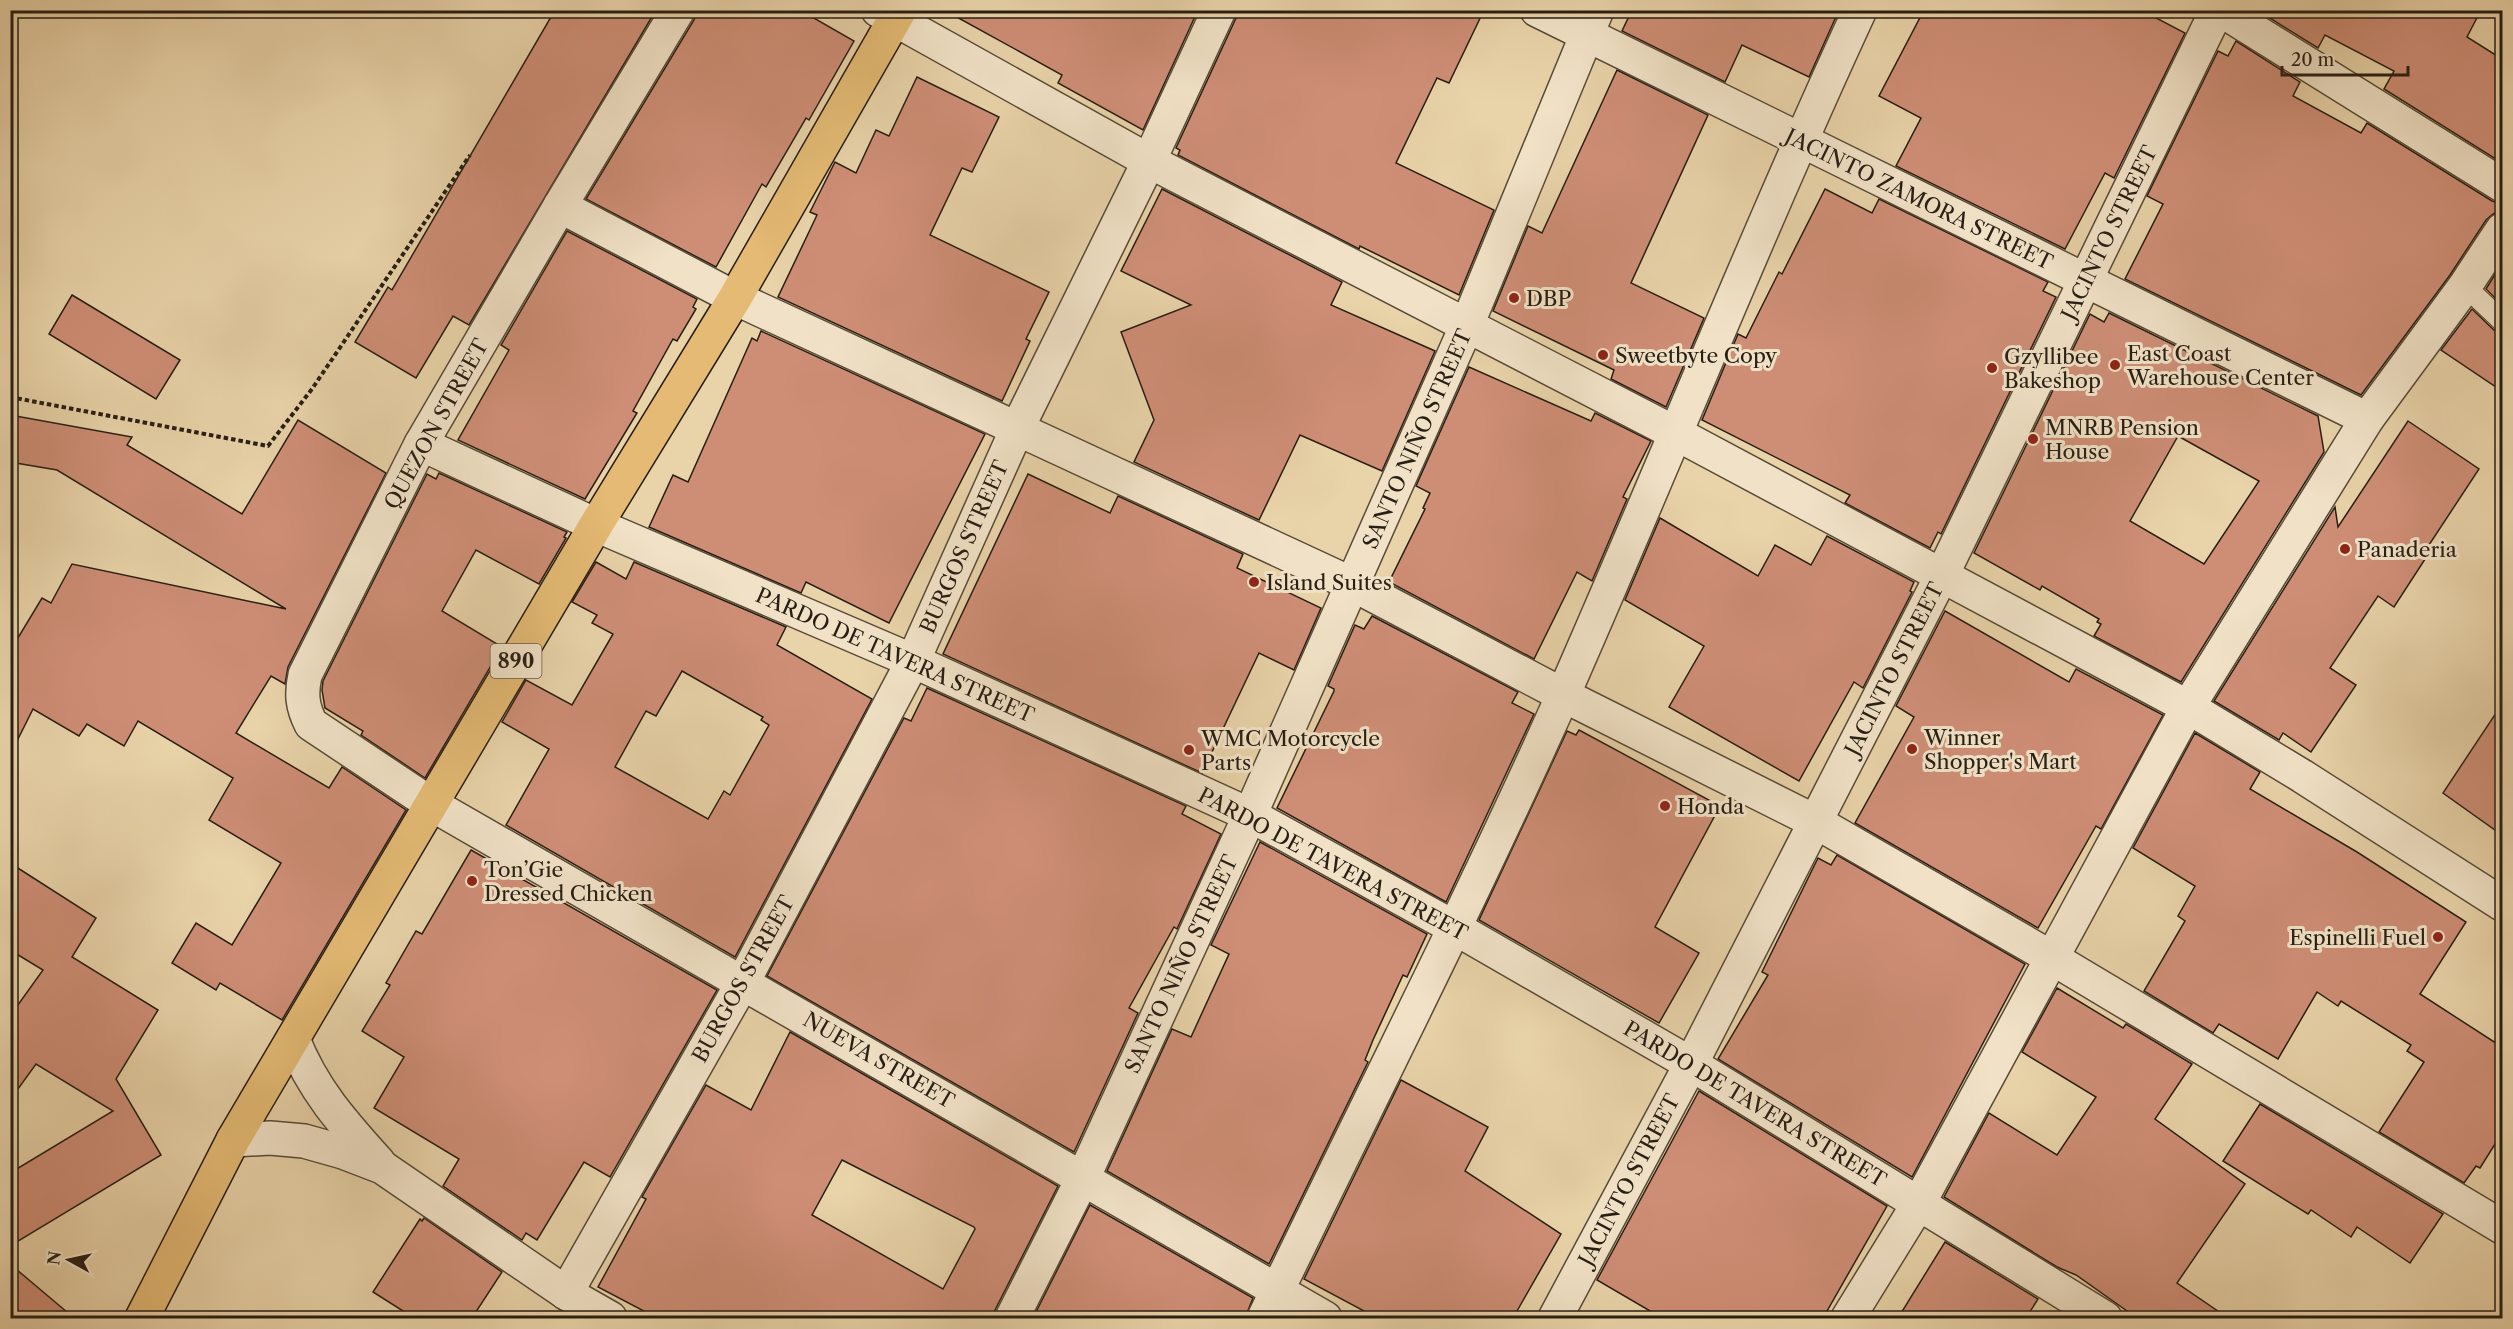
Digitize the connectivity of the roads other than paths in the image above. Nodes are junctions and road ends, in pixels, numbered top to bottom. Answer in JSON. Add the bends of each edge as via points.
{"nodes":[{"id":1,"x":678,"y":10,"type":"edge"},
{"id":2,"x":1219,"y":10,"type":"edge"},
{"id":3,"x":1537,"y":10,"type":"edge"},
{"id":4,"x":1860,"y":10,"type":"edge"},
{"id":5,"x":2219,"y":10,"type":"edge"},
{"id":6,"x":891,"y":14,"type":"edge"},
{"id":7,"x":1592,"y":23,"type":"edge"},
{"id":8,"x":1800,"y":140,"type":"junction"},
{"id":9,"x":1149,"y":161,"type":"junction"},
{"id":10,"x":2502,"y":185,"type":"edge"},
{"id":11,"x":560,"y":207,"type":"junction"},
{"id":12,"x":2502,"y":230,"type":"edge"},
{"id":13,"x":2086,"y":280,"type":"junction"},
{"id":14,"x":2465,"y":286,"type":"junction"},
{"id":15,"x":735,"y":297,"type":"junction"},
{"id":16,"x":2502,"y":321,"type":"edge"},
{"id":17,"x":1467,"y":325,"type":"junction"},
{"id":18,"x":2367,"y":419,"type":"junction"},
{"id":19,"x":1017,"y":429,"type":"junction"},
{"id":20,"x":1677,"y":434,"type":"junction"},
{"id":21,"x":422,"y":444,"type":"junction"},
{"id":22,"x":596,"y":525,"type":"junction"},
{"id":23,"x":1942,"y":576,"type":"junction"},
{"id":24,"x":1352,"y":584,"type":"junction"},
{"id":25,"x":913,"y":662,"type":"junction"},
{"id":26,"x":1563,"y":695,"type":"junction"},
{"id":27,"x":2188,"y":707,"type":"junction"},
{"id":28,"x":431,"y":804,"type":"junction"},
{"id":29,"x":1250,"y":815,"type":"junction"},
{"id":30,"x":1816,"y":822,"type":"junction"},
{"id":31,"x":2502,"y":904,"type":"edge"},
{"id":32,"x":1455,"y":928,"type":"junction"},
{"id":33,"x":2052,"y":958,"type":"junction"},
{"id":34,"x":743,"y":982,"type":"junction"},
{"id":35,"x":293,"y":1039,"type":"junction"},
{"id":36,"x":1691,"y":1064,"type":"junction"},
{"id":37,"x":233,"y":1140,"type":"junction"},
{"id":38,"x":382,"y":1167,"type":"junction"},
{"id":39,"x":1083,"y":1178,"type":"junction"},
{"id":40,"x":1919,"y":1203,"type":"junction"},
{"id":41,"x":2502,"y":1227,"type":"edge"},
{"id":42,"x":566,"y":1293,"type":"junction"},
{"id":43,"x":1271,"y":1305,"type":"edge"},
{"id":44,"x":142,"y":1318,"type":"edge"},
{"id":45,"x":610,"y":1318,"type":"edge"},
{"id":46,"x":1012,"y":1318,"type":"edge"},
{"id":47,"x":1325,"y":1318,"type":"edge"},
{"id":48,"x":1555,"y":1318,"type":"edge"},
{"id":49,"x":1848,"y":1318,"type":"edge"},
{"id":50,"x":2106,"y":1318,"type":"edge"}],
"edges":[{"from":1,"to":11,"type":"street","name":"QUEZON STREET"},
{"from":2,"to":9,"type":"street","name":"BURGOS STREET"},
{"from":3,"to":7,"type":"street","name":"JACINTO ZAMORA STREET"},
{"from":4,"to":8,"type":"street"},
{"from":5,"to":10,"type":"street"},
{"from":5,"to":13,"type":"street","name":"JACINTO STREET"},
{"from":6,"to":9,"type":"street"},
{"from":6,"to":15,"type":"main road","number":"890"},
{"from":7,"to":8,"type":"street","name":"JACINTO ZAMORA STREET"},
{"from":7,"to":17,"type":"street","name":"SANTO NIÑO STREET"},
{"from":8,"to":13,"type":"street","name":"JACINTO ZAMORA STREET"},
{"from":8,"to":20,"type":"street"},
{"from":9,"to":17,"type":"street"},
{"from":9,"to":19,"type":"street","name":"BURGOS STREET"},
{"from":11,"to":15,"type":"street"},
{"from":11,"to":21,"type":"street","name":"QUEZON STREET"},
{"from":12,"to":14,"type":"street"},
{"from":13,"to":18,"type":"street","name":"JACINTO ZAMORA STREET"},
{"from":13,"to":23,"type":"street","name":"JACINTO STREET"},
{"from":14,"to":16,"type":"lane"},
{"from":14,"to":18,"type":"street"},
{"from":15,"to":19,"type":"street"},
{"from":15,"to":22,"type":"main road","number":"890"},
{"from":17,"to":20,"type":"street"},
{"from":17,"to":24,"type":"street","name":"SANTO NIÑO STREET"},
{"from":18,"to":27,"type":"street"},
{"from":19,"to":24,"type":"street"},
{"from":19,"to":25,"type":"street","name":"BURGOS STREET"},
{"from":20,"to":23,"type":"street"},
{"from":20,"to":26,"type":"street"},
{"from":21,"to":22,"type":"street","name":"PARDO DE TAVERA STREET"},
{"from":21,"to":28,"type":"street","name":"QUEZON STREET","via":[[305,675],[302,690],[303,707],[311,724]]},
{"from":22,"to":25,"type":"street","name":"PARDO DE TAVERA STREET"},
{"from":22,"to":28,"type":"main road","number":"890"},
{"from":23,"to":27,"type":"street"},
{"from":23,"to":30,"type":"street","name":"JACINTO STREET"},
{"from":24,"to":26,"type":"street"},
{"from":24,"to":29,"type":"street","name":"SANTO NIÑO STREET"},
{"from":25,"to":29,"type":"street","name":"PARDO DE TAVERA STREET"},
{"from":25,"to":34,"type":"street","name":"BURGOS STREET"},
{"from":26,"to":30,"type":"street"},
{"from":26,"to":32,"type":"street"},
{"from":27,"to":31,"type":"street"},
{"from":27,"to":33,"type":"street"},
{"from":28,"to":34,"type":"street","name":"NUEVA STREET"},
{"from":28,"to":35,"type":"main road","number":"890"},
{"from":29,"to":32,"type":"street","name":"PARDO DE TAVERA STREET"},
{"from":29,"to":39,"type":"street","name":"SANTO NIÑO STREET"},
{"from":30,"to":33,"type":"street"},
{"from":30,"to":36,"type":"street","name":"JACINTO STREET"},
{"from":32,"to":36,"type":"street","name":"PARDO DE TAVERA STREET"},
{"from":32,"to":43,"type":"street"},
{"from":33,"to":40,"type":"street"},
{"from":33,"to":41,"type":"street"},
{"from":34,"to":39,"type":"street","name":"NUEVA STREET"},
{"from":34,"to":42,"type":"street","name":"BURGOS STREET"},
{"from":35,"to":37,"type":"main road","number":"890"},
{"from":35,"to":38,"type":"street","via":[[312,1081]]},
{"from":36,"to":40,"type":"street","name":"PARDO DE TAVERA STREET"},
{"from":36,"to":48,"type":"street","name":"JACINTO STREET"},
{"from":37,"to":38,"type":"street","via":[[304,1141]]},
{"from":37,"to":44,"type":"main road","number":"890"},
{"from":38,"to":42,"type":"street"},
{"from":39,"to":43,"type":"street","name":"NUEVA STREET"},
{"from":39,"to":46,"type":"street","name":"SANTO NIÑO STREET"},
{"from":40,"to":49,"type":"street"},
{"from":40,"to":50,"type":"street","name":"PARDO DE TAVERA STREET"},
{"from":42,"to":45,"type":"street"},
{"from":43,"to":47,"type":"street","name":"NUEVA STREET"}]}
